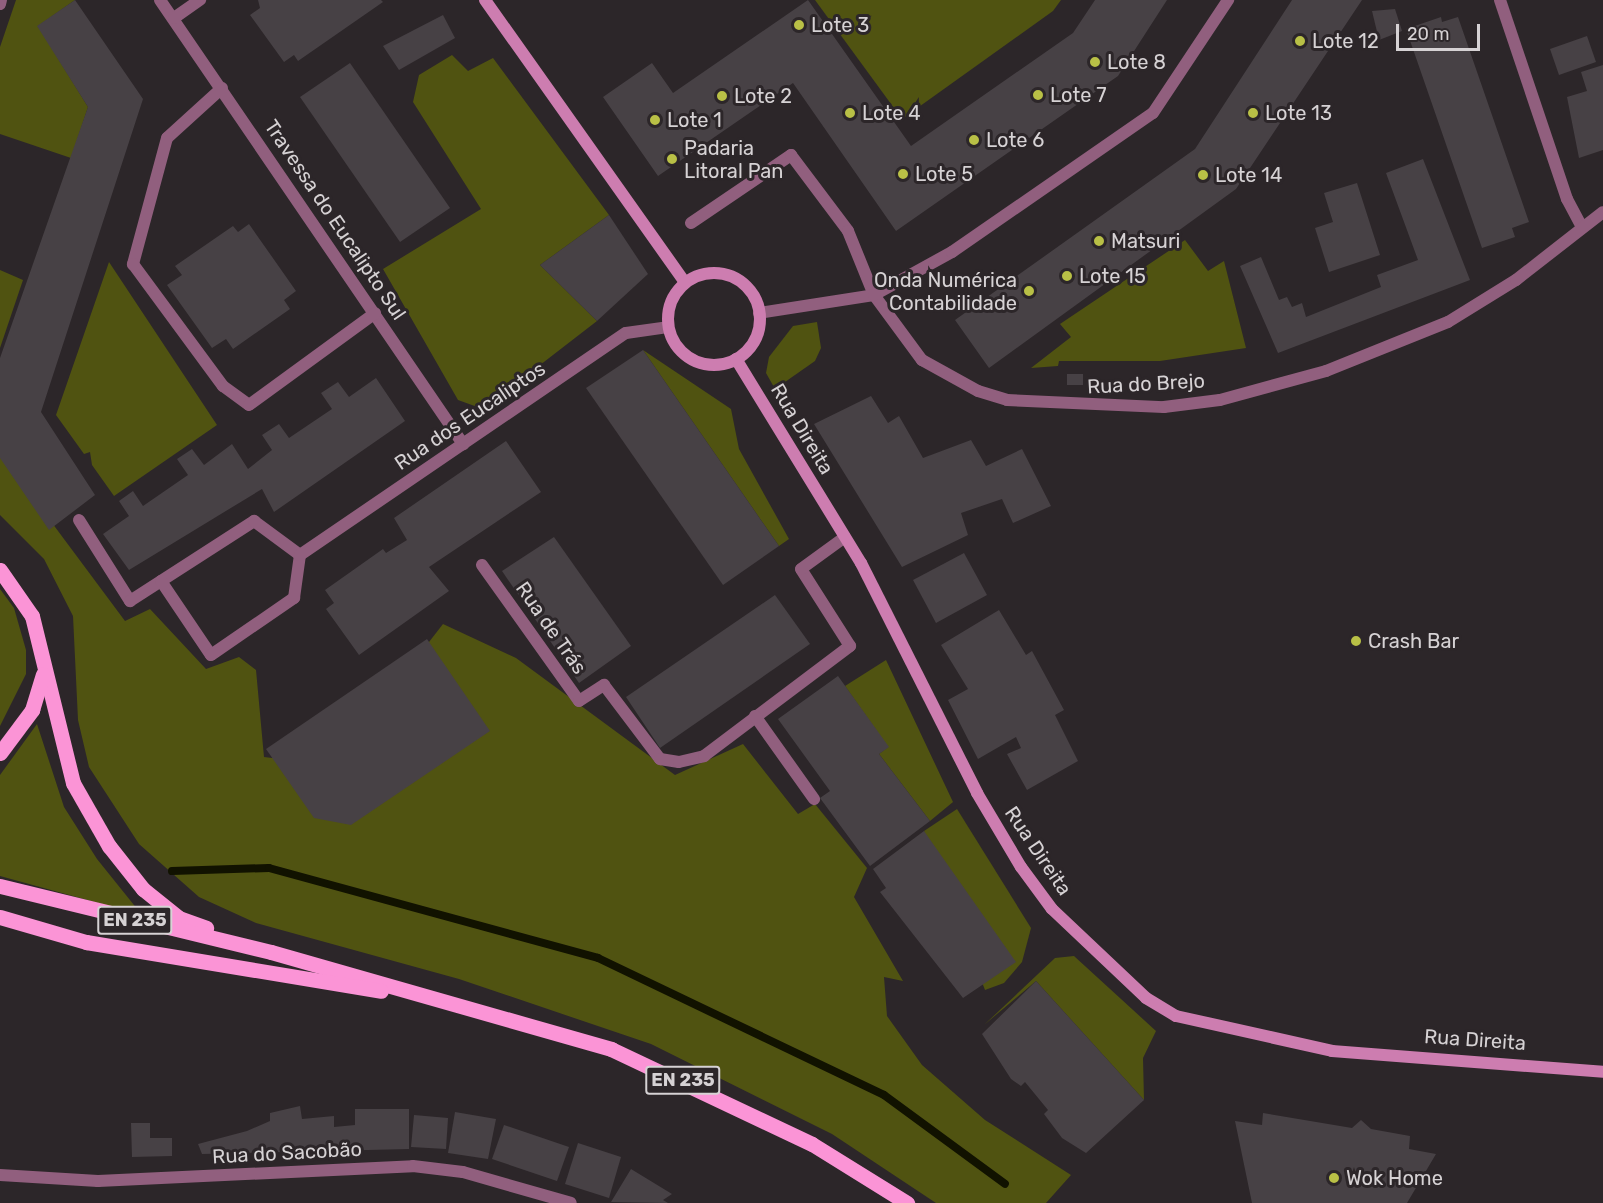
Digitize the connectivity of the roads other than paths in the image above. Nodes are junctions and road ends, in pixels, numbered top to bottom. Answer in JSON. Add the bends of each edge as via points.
{"nodes":[{"id":1,"x":160,"y":0,"type":"edge"},
{"id":2,"x":200,"y":0,"type":"edge"},
{"id":3,"x":485,"y":0,"type":"edge"},
{"id":4,"x":1228,"y":0,"type":"edge"},
{"id":5,"x":1500,"y":0,"type":"edge"},
{"id":6,"x":174,"y":18,"type":"junction"},
{"id":7,"x":222,"y":88,"type":"junction"},
{"id":8,"x":1603,"y":212,"type":"edge"},
{"id":9,"x":691,"y":223,"type":"dead end"},
{"id":10,"x":1581,"y":225,"type":"junction"},
{"id":11,"x":685,"y":282,"type":"junction"},
{"id":12,"x":874,"y":294,"type":"junction"},
{"id":13,"x":375,"y":313,"type":"junction"},
{"id":14,"x":759,"y":313,"type":"junction"},
{"id":15,"x":668,"y":327,"type":"junction"},
{"id":16,"x":736,"y":359,"type":"junction"},
{"id":17,"x":463,"y":444,"type":"junction"},
{"id":18,"x":79,"y":520,"type":"dead end"},
{"id":19,"x":844,"y":537,"type":"junction"},
{"id":20,"x":300,"y":555,"type":"junction"},
{"id":21,"x":482,"y":565,"type":"dead end"},
{"id":22,"x":0,"y":570,"type":"edge"},
{"id":23,"x":161,"y":581,"type":"junction"},
{"id":24,"x":43,"y":675,"type":"junction"},
{"id":25,"x":755,"y":716,"type":"junction"},
{"id":26,"x":0,"y":753,"type":"edge"},
{"id":27,"x":814,"y":799,"type":"dead end"},
{"id":28,"x":0,"y":886,"type":"edge"},
{"id":29,"x":0,"y":917,"type":"edge"},
{"id":30,"x":271,"y":952,"type":"junction"},
{"id":31,"x":441,"y":1000,"type":"junction"},
{"id":32,"x":1603,"y":1072,"type":"edge"},
{"id":33,"x":0,"y":1175,"type":"edge"},
{"id":34,"x":571,"y":1203,"type":"edge"},
{"id":35,"x":907,"y":1203,"type":"edge"}],
"edges":[{"from":1,"to":6,"type":"street","name":"Travessa do Eucalipto Sul"},
{"from":2,"to":6,"type":"street"},
{"from":3,"to":11,"type":"main road"},
{"from":4,"to":12,"type":"street","via":[[1153,113],[952,252]]},
{"from":5,"to":10,"type":"street","via":[[1567,199]]},
{"from":6,"to":7,"type":"street","name":"Travessa do Eucalipto Sul"},
{"from":7,"to":13,"type":"street","name":"Travessa do Eucalipto Sul"},
{"from":7,"to":13,"type":"street","via":[[166,138],[133,264],[223,386],[249,405]]},
{"from":8,"to":10,"type":"street","name":"Rua do Brejo"},
{"from":9,"to":12,"type":"street","name":"Rua do Brejo","via":[[790,155],[848,231]]},
{"from":10,"to":12,"type":"street","name":"Rua do Brejo","via":[[1480,304],[1392,347],[1270,387],[1164,407],[1044,405],[978,391],[922,360]]},
{"from":11,"to":14,"type":"main road","via":[[699,275],[729,275],[752,293]]},
{"from":11,"to":15,"type":"main road","via":[[671,302]]},
{"from":12,"to":14,"type":"street"},
{"from":13,"to":17,"type":"street","name":"Travessa do Eucalipto Sul"},
{"from":14,"to":16,"type":"main road","via":[[756,337]]},
{"from":15,"to":16,"type":"main road","via":[[682,352],[694,360],[722,364]]},
{"from":15,"to":17,"type":"street","name":"Rua dos Eucaliptos","via":[[626,333]]},
{"from":16,"to":19,"type":"main road","name":"Rua Direita"},
{"from":17,"to":20,"type":"street","name":"Rua dos Eucaliptos"},
{"from":18,"to":23,"type":"street","via":[[130,601]]},
{"from":19,"to":25,"type":"street","name":"Rua de Trás","via":[[801,569],[850,646]]},
{"from":19,"to":32,"type":"main road","name":"Rua Direita","via":[[1021,867],[1052,909],[1146,998],[1176,1016],[1332,1051]]},
{"from":20,"to":23,"type":"street","via":[[254,521]]},
{"from":20,"to":23,"type":"street","via":[[294,598],[211,655]]},
{"from":21,"to":25,"type":"street","name":"Rua de Trás","via":[[579,701],[604,685],[660,759],[704,756]]},
{"from":22,"to":24,"type":"main road","via":[[32,616]]},
{"from":24,"to":26,"type":"main road","via":[[32,710]]},
{"from":24,"to":30,"type":"main road","via":[[74,783],[109,846],[143,889],[179,918]]},
{"from":25,"to":27,"type":"street"},
{"from":28,"to":30,"type":"main road","number":"EN 235"},
{"from":29,"to":31,"type":"main road","number":"EN 235","via":[[86,942],[216,967]]},
{"from":30,"to":31,"type":"main road","number":"EN 235"},
{"from":31,"to":35,"type":"main road","number":"EN 235","via":[[611,1049],[720,1096],[812,1144]]},
{"from":33,"to":34,"type":"street","name":"Rua do Sacobão","via":[[98,1181],[413,1166],[463,1172]]}]}
